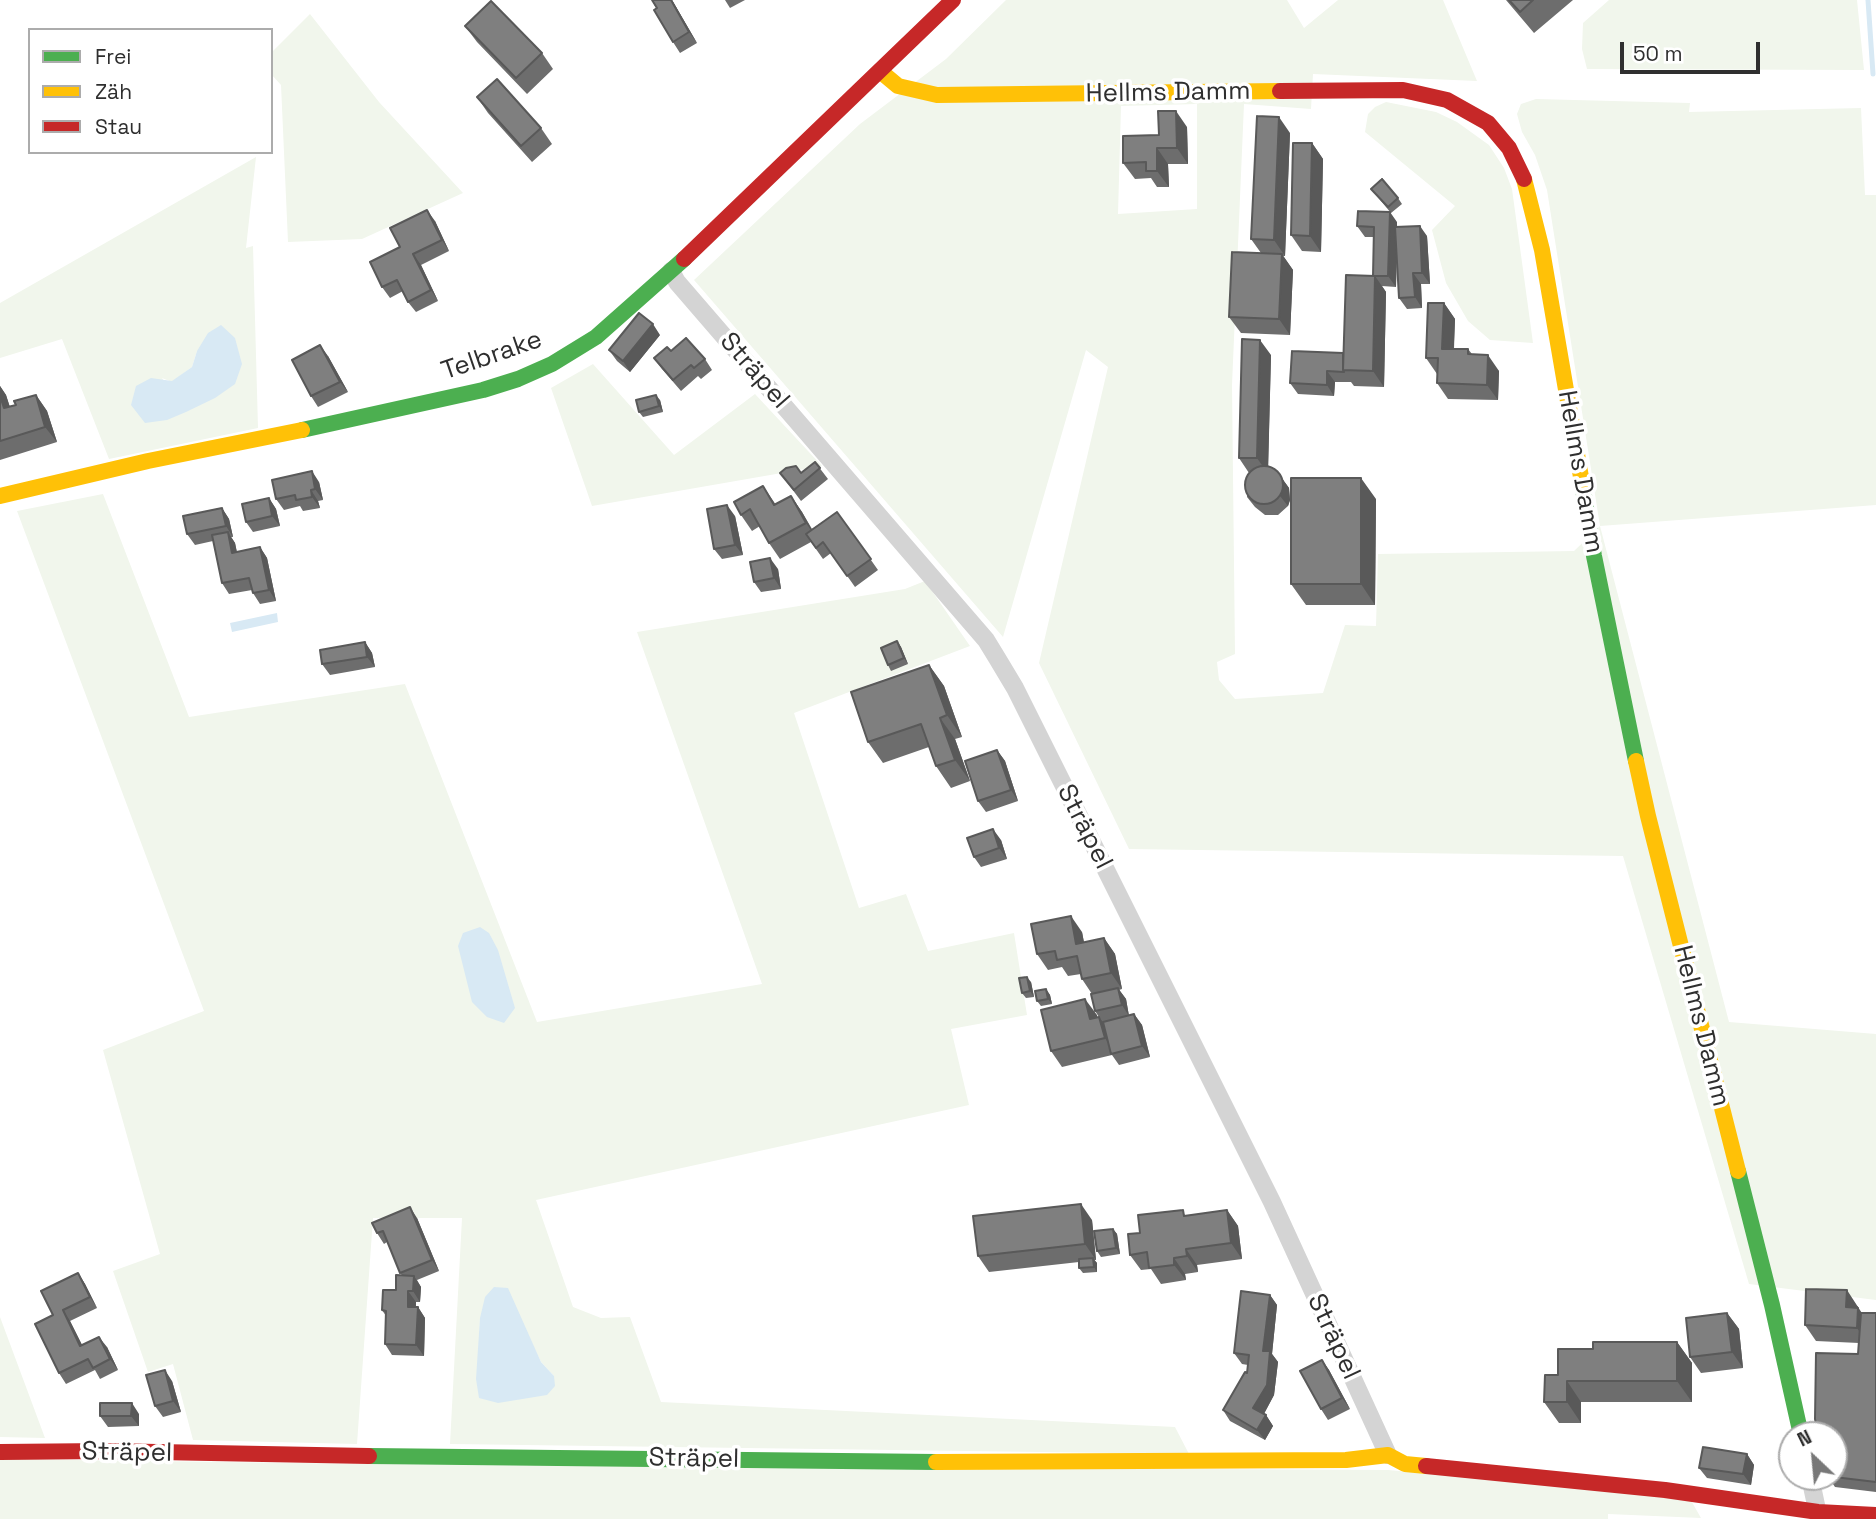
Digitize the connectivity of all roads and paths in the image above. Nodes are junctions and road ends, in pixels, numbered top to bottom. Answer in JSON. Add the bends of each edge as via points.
{"nodes":[{"id":1,"x":953,"y":0,"type":"edge"},
{"id":2,"x":880,"y":71,"type":"junction"},
{"id":3,"x":671,"y":271,"type":"junction"},
{"id":4,"x":0,"y":496,"type":"edge"},
{"id":5,"x":1798,"y":1421,"type":"edge"},
{"id":6,"x":0,"y":1452,"type":"edge"},
{"id":7,"x":1388,"y":1455,"type":"junction"},
{"id":8,"x":1813,"y":1491,"type":"edge"},
{"id":9,"x":1818,"y":1515,"type":"edge"},
{"id":10,"x":1876,"y":1515,"type":"edge"}],
"edges":[{"from":1,"to":2,"type":"street","name":"Telbrake"},
{"from":2,"to":3,"type":"street","name":"Telbrake"},
{"from":2,"to":5,"type":"street","name":"Hellms Damm","via":[[898,86],[937,96],[1403,90],[1447,100],[1488,123],[1510,148],[1526,183],[1542,250],[1594,556],[1648,816]]},
{"from":3,"to":4,"type":"street","name":"Telbrake","via":[[596,337],[518,379]]},
{"from":3,"to":7,"type":"street","name":"Sträpel","via":[[997,658],[1272,1202]]},
{"from":6,"to":7,"type":"street","name":"Sträpel","via":[[966,1462],[1346,1460]]},
{"from":7,"to":9,"type":"street","name":"Sträpel","via":[[1405,1464],[1665,1490]]},
{"from":8,"to":9,"type":"street"},
{"from":9,"to":10,"type":"street","name":"Sträpel"}]}
